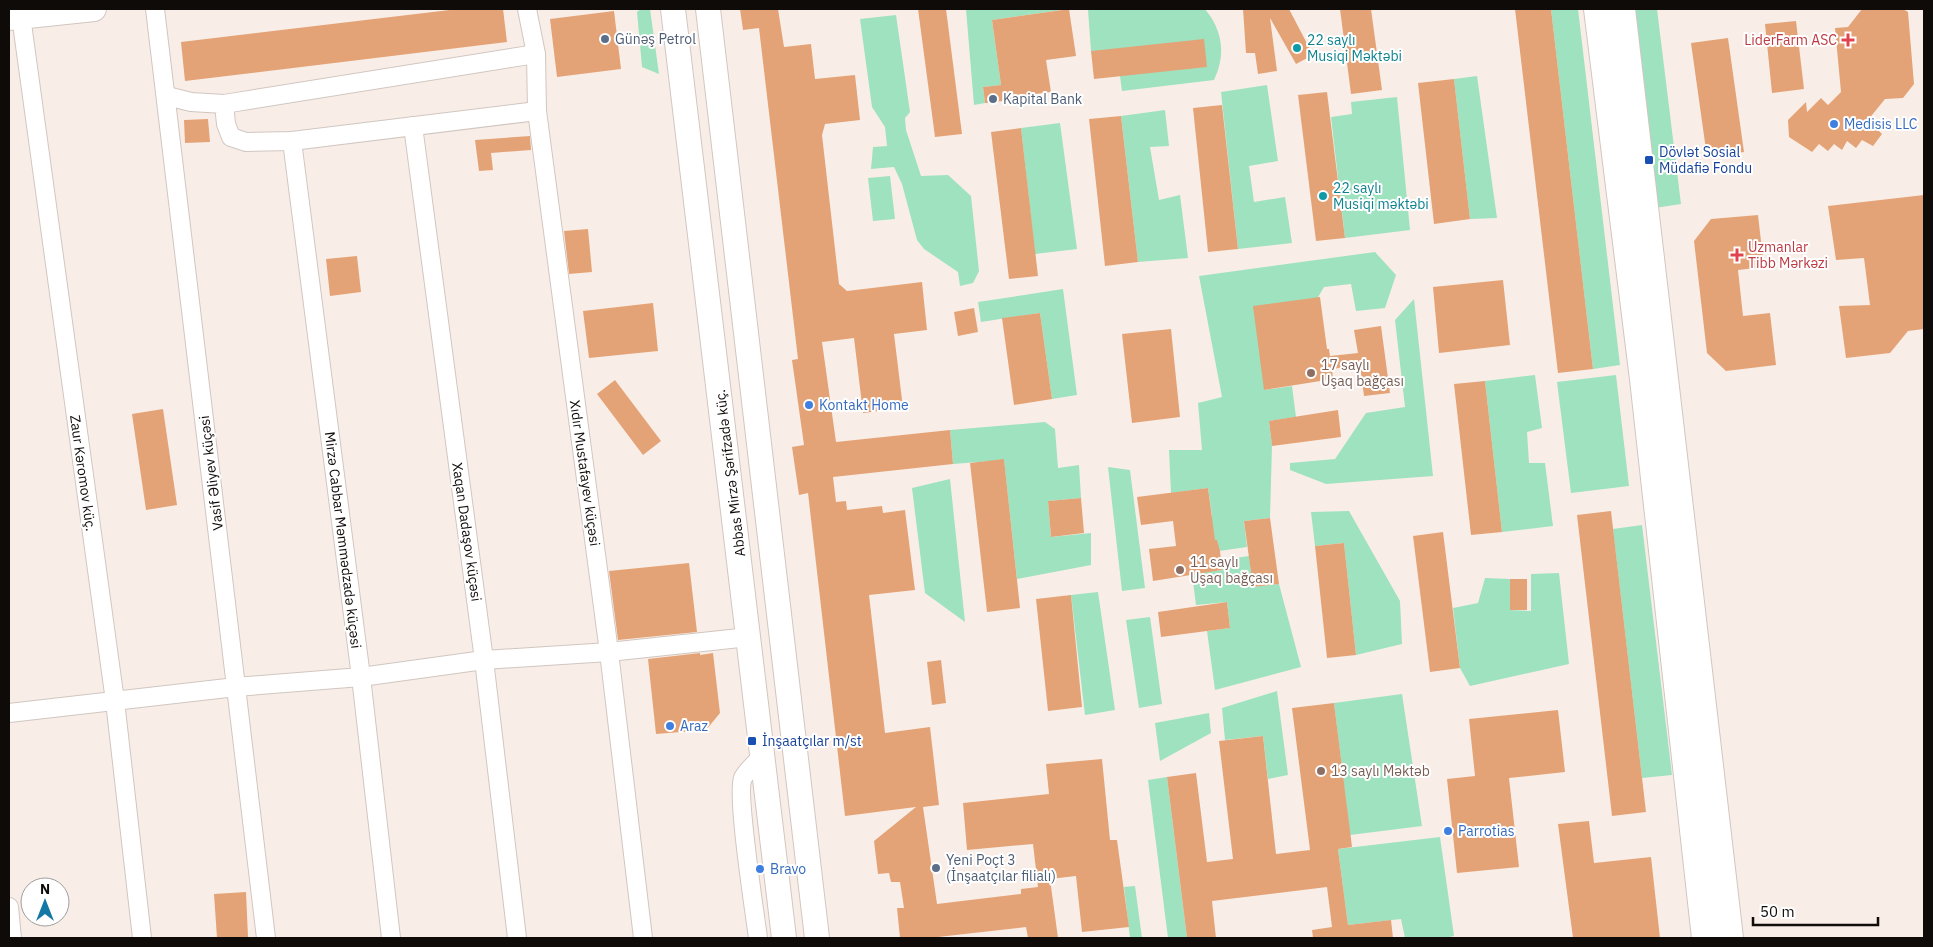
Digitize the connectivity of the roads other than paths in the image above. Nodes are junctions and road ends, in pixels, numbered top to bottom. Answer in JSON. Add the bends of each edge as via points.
{"nodes":[{"id":1,"x":94,"y":9,"type":"edge"},
{"id":2,"x":155,"y":9,"type":"edge"},
{"id":3,"x":527,"y":9,"type":"edge"},
{"id":4,"x":674,"y":9,"type":"edge"},
{"id":5,"x":708,"y":9,"type":"edge"},
{"id":6,"x":1598,"y":9,"type":"edge"},
{"id":7,"x":1621,"y":9,"type":"edge"},
{"id":8,"x":17,"y":14,"type":"edge"},
{"id":9,"x":536,"y":54,"type":"junction"},
{"id":10,"x":167,"y":96,"type":"junction"},
{"id":11,"x":224,"y":104,"type":"junction"},
{"id":12,"x":537,"y":112,"type":"junction"},
{"id":13,"x":413,"y":126,"type":"junction"},
{"id":14,"x":292,"y":141,"type":"junction"},
{"id":15,"x":746,"y":345,"type":"junction"},
{"id":16,"x":715,"y":349,"type":"junction"},
{"id":17,"x":749,"y":637,"type":"junction"},
{"id":18,"x":609,"y":652,"type":"junction"},
{"id":19,"x":484,"y":660,"type":"junction"},
{"id":20,"x":360,"y":677,"type":"junction"},
{"id":21,"x":236,"y":687,"type":"junction"},
{"id":22,"x":115,"y":701,"type":"junction"},
{"id":23,"x":9,"y":713,"type":"edge"},
{"id":24,"x":763,"y":755,"type":"junction"},
{"id":25,"x":9,"y":907,"type":"edge"},
{"id":26,"x":12,"y":938,"type":"edge"},
{"id":27,"x":142,"y":938,"type":"edge"},
{"id":28,"x":266,"y":938,"type":"edge"},
{"id":29,"x":391,"y":938,"type":"edge"},
{"id":30,"x":516,"y":938,"type":"edge"},
{"id":31,"x":643,"y":938,"type":"edge"},
{"id":32,"x":758,"y":938,"type":"edge"},
{"id":33,"x":784,"y":938,"type":"edge"},
{"id":34,"x":817,"y":938,"type":"edge"},
{"id":35,"x":1706,"y":938,"type":"edge"},
{"id":36,"x":1729,"y":938,"type":"edge"}],
"edges":[{"from":1,"to":8,"type":"main road"},
{"from":2,"to":10,"type":"street","name":"Vasif Əliyev küçəsi"},
{"from":3,"to":9,"type":"street","name":"Xıdır Mustafayev küçəsi"},
{"from":4,"to":16,"type":"main road","name":"Abbas Mirzə Şərifzadə küç."},
{"from":5,"to":15,"type":"main road"},
{"from":6,"to":35,"type":"main road","via":[[1644,379]]},
{"from":7,"to":36,"type":"main road"},
{"from":8,"to":22,"type":"street","name":"Zaur Kəromov küç."},
{"from":9,"to":11,"type":"street"},
{"from":9,"to":12,"type":"street","name":"Xıdır Mustafayev küçəsi"},
{"from":10,"to":11,"type":"street","via":[[191,102]]},
{"from":10,"to":21,"type":"street","name":"Vasif Əliyev küçəsi"},
{"from":11,"to":14,"type":"street","via":[[231,138],[246,142]]},
{"from":12,"to":13,"type":"street"},
{"from":12,"to":18,"type":"street","name":"Xıdır Mustafayev küçəsi"},
{"from":13,"to":14,"type":"street"},
{"from":13,"to":19,"type":"street","name":"Xaqan Dadaşov küçəsi"},
{"from":14,"to":20,"type":"street","name":"Mirzə Cabbar Məmmədzadə küçəsi"},
{"from":15,"to":16,"type":"main road"},
{"from":15,"to":34,"type":"main road"},
{"from":16,"to":17,"type":"main road","name":"Abbas Mirzə Şərifzadə küç."},
{"from":17,"to":18,"type":"street"},
{"from":17,"to":24,"type":"main road","name":"Abbas Mirzə Şərifzadə küç."},
{"from":18,"to":19,"type":"street"},
{"from":18,"to":31,"type":"street","name":"Xıdır Mustafayev küçəsi"},
{"from":19,"to":20,"type":"street"},
{"from":19,"to":30,"type":"street","name":"Xaqan Dadaşov küçəsi"},
{"from":20,"to":21,"type":"street"},
{"from":20,"to":29,"type":"street","name":"Mirzə Cabbar Məmmədzadə küçəsi"},
{"from":21,"to":22,"type":"street"},
{"from":21,"to":28,"type":"street","name":"Vasif Əliyev küçəsi"},
{"from":22,"to":23,"type":"street"},
{"from":22,"to":27,"type":"street","name":"Zaur Kəromov küç."},
{"from":24,"to":32,"type":"street","via":[[741,785]]},
{"from":24,"to":33,"type":"main road","name":"Abbas Mirzə Şərifzadə küç."},
{"from":25,"to":26,"type":"street"}]}
